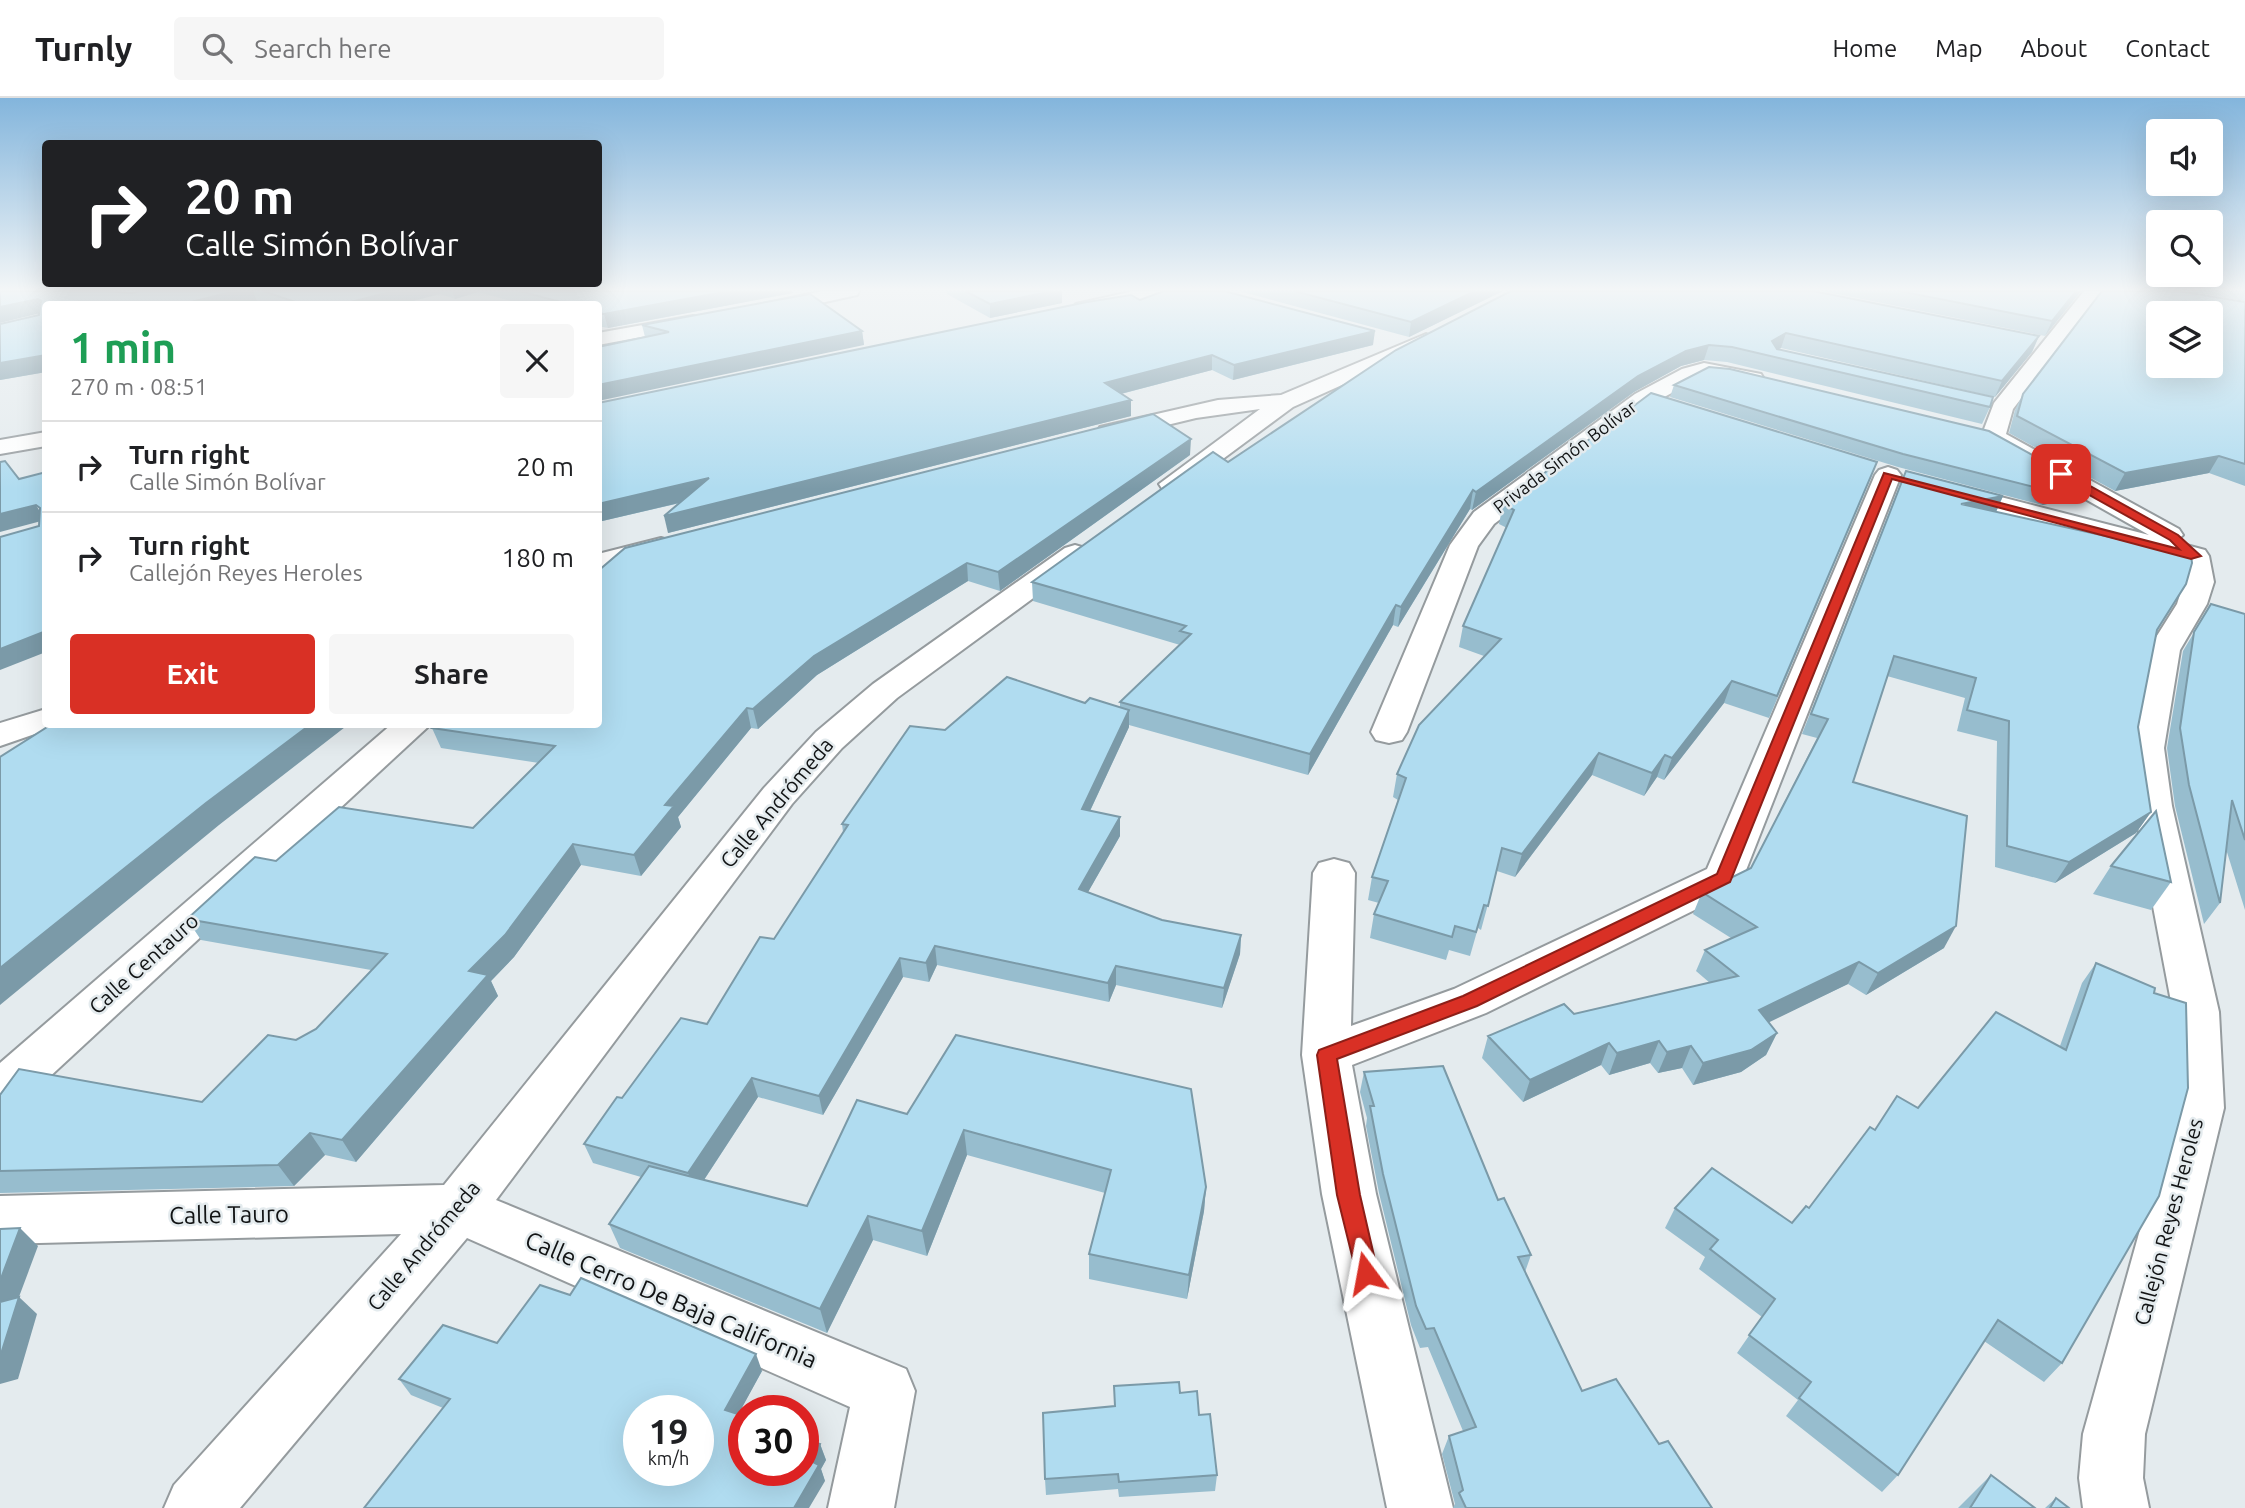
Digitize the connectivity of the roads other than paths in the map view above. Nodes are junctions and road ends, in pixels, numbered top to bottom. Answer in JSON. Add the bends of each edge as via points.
{"nodes":[{"id":1,"x":1373,"y":357,"type":"edge"},
{"id":2,"x":2042,"y":357,"type":"edge"},
{"id":3,"x":1780,"y":385,"type":"edge"},
{"id":4,"x":1643,"y":399,"type":"junction"},
{"id":5,"x":1285,"y":402,"type":"junction"},
{"id":6,"x":1976,"y":402,"type":"edge"},
{"id":7,"x":2002,"y":408,"type":"junction"},
{"id":8,"x":1681,"y":411,"type":"edge"},
{"id":9,"x":42,"y":422,"type":"edge"},
{"id":10,"x":0,"y":429,"type":"edge"},
{"id":11,"x":1967,"y":430,"type":"edge"},
{"id":12,"x":1993,"y":437,"type":"junction"},
{"id":13,"x":1082,"y":439,"type":"edge"},
{"id":14,"x":42,"y":440,"type":"edge"},
{"id":15,"x":0,"y":447,"type":"edge"},
{"id":16,"x":1140,"y":507,"type":"edge"},
{"id":17,"x":1107,"y":531,"type":"edge"},
{"id":18,"x":679,"y":542,"type":"edge"},
{"id":19,"x":2195,"y":556,"type":"junction"},
{"id":20,"x":602,"y":562,"type":"edge"},
{"id":21,"x":42,"y":720,"type":"edge"},
{"id":22,"x":409,"y":728,"type":"edge"},
{"id":23,"x":1389,"y":732,"type":"dead end"},
{"id":24,"x":0,"y":735,"type":"edge"},
{"id":25,"x":1335,"y":873,"type":"dead end"},
{"id":26,"x":1326,"y":1055,"type":"junction"},
{"id":27,"x":0,"y":1091,"type":"edge"},
{"id":28,"x":458,"y":1209,"type":"junction"},
{"id":29,"x":0,"y":1220,"type":"edge"},
{"id":30,"x":197,"y":1508,"type":"edge"},
{"id":31,"x":861,"y":1508,"type":"edge"},
{"id":32,"x":1420,"y":1508,"type":"edge"},
{"id":33,"x":2116,"y":1508,"type":"edge"}],
"edges":[{"from":1,"to":5,"type":"street"},
{"from":2,"to":7,"type":"street"},
{"from":3,"to":4,"type":"street","name":"Privada Simón Bolívar","via":[[1704,370]]},
{"from":4,"to":8,"type":"street"},
{"from":4,"to":23,"type":"street","name":"Privada Simón Bolívar","via":[[1484,518],[1464,545]]},
{"from":5,"to":13,"type":"street","via":[[1216,404]]},
{"from":5,"to":16,"type":"street"},
{"from":6,"to":7,"type":"street"},
{"from":7,"to":12,"type":"street"},
{"from":9,"to":10,"type":"street"},
{"from":11,"to":12,"type":"street"},
{"from":12,"to":19,"type":"street","via":[[2174,537]]},
{"from":14,"to":15,"type":"street"},
{"from":17,"to":28,"type":"street","name":"Calle Andrómeda","via":[[884,691],[828,740],[778,796]]},
{"from":18,"to":20,"type":"street"},
{"from":19,"to":26,"type":"street","via":[[1898,478],[1724,878],[1470,1001]]},
{"from":19,"to":33,"type":"street","name":"Callejón Reyes Heroles","via":[[2199,582],[2192,604],[2164,650],[2146,748],[2153,806],[2196,1012],[2199,1108],[2113,1434]]},
{"from":21,"to":24,"type":"street"},
{"from":22,"to":27,"type":"street","name":"Calle Centauro"},
{"from":25,"to":26,"type":"street"},
{"from":26,"to":32,"type":"street","via":[[1349,1195]]},
{"from":28,"to":29,"type":"street","name":"Calle Tauro"},
{"from":28,"to":30,"type":"street","name":"Calle Andrómeda"},
{"from":28,"to":31,"type":"street","name":"Calle Cerro De Baja California","via":[[884,1391]]}]}
